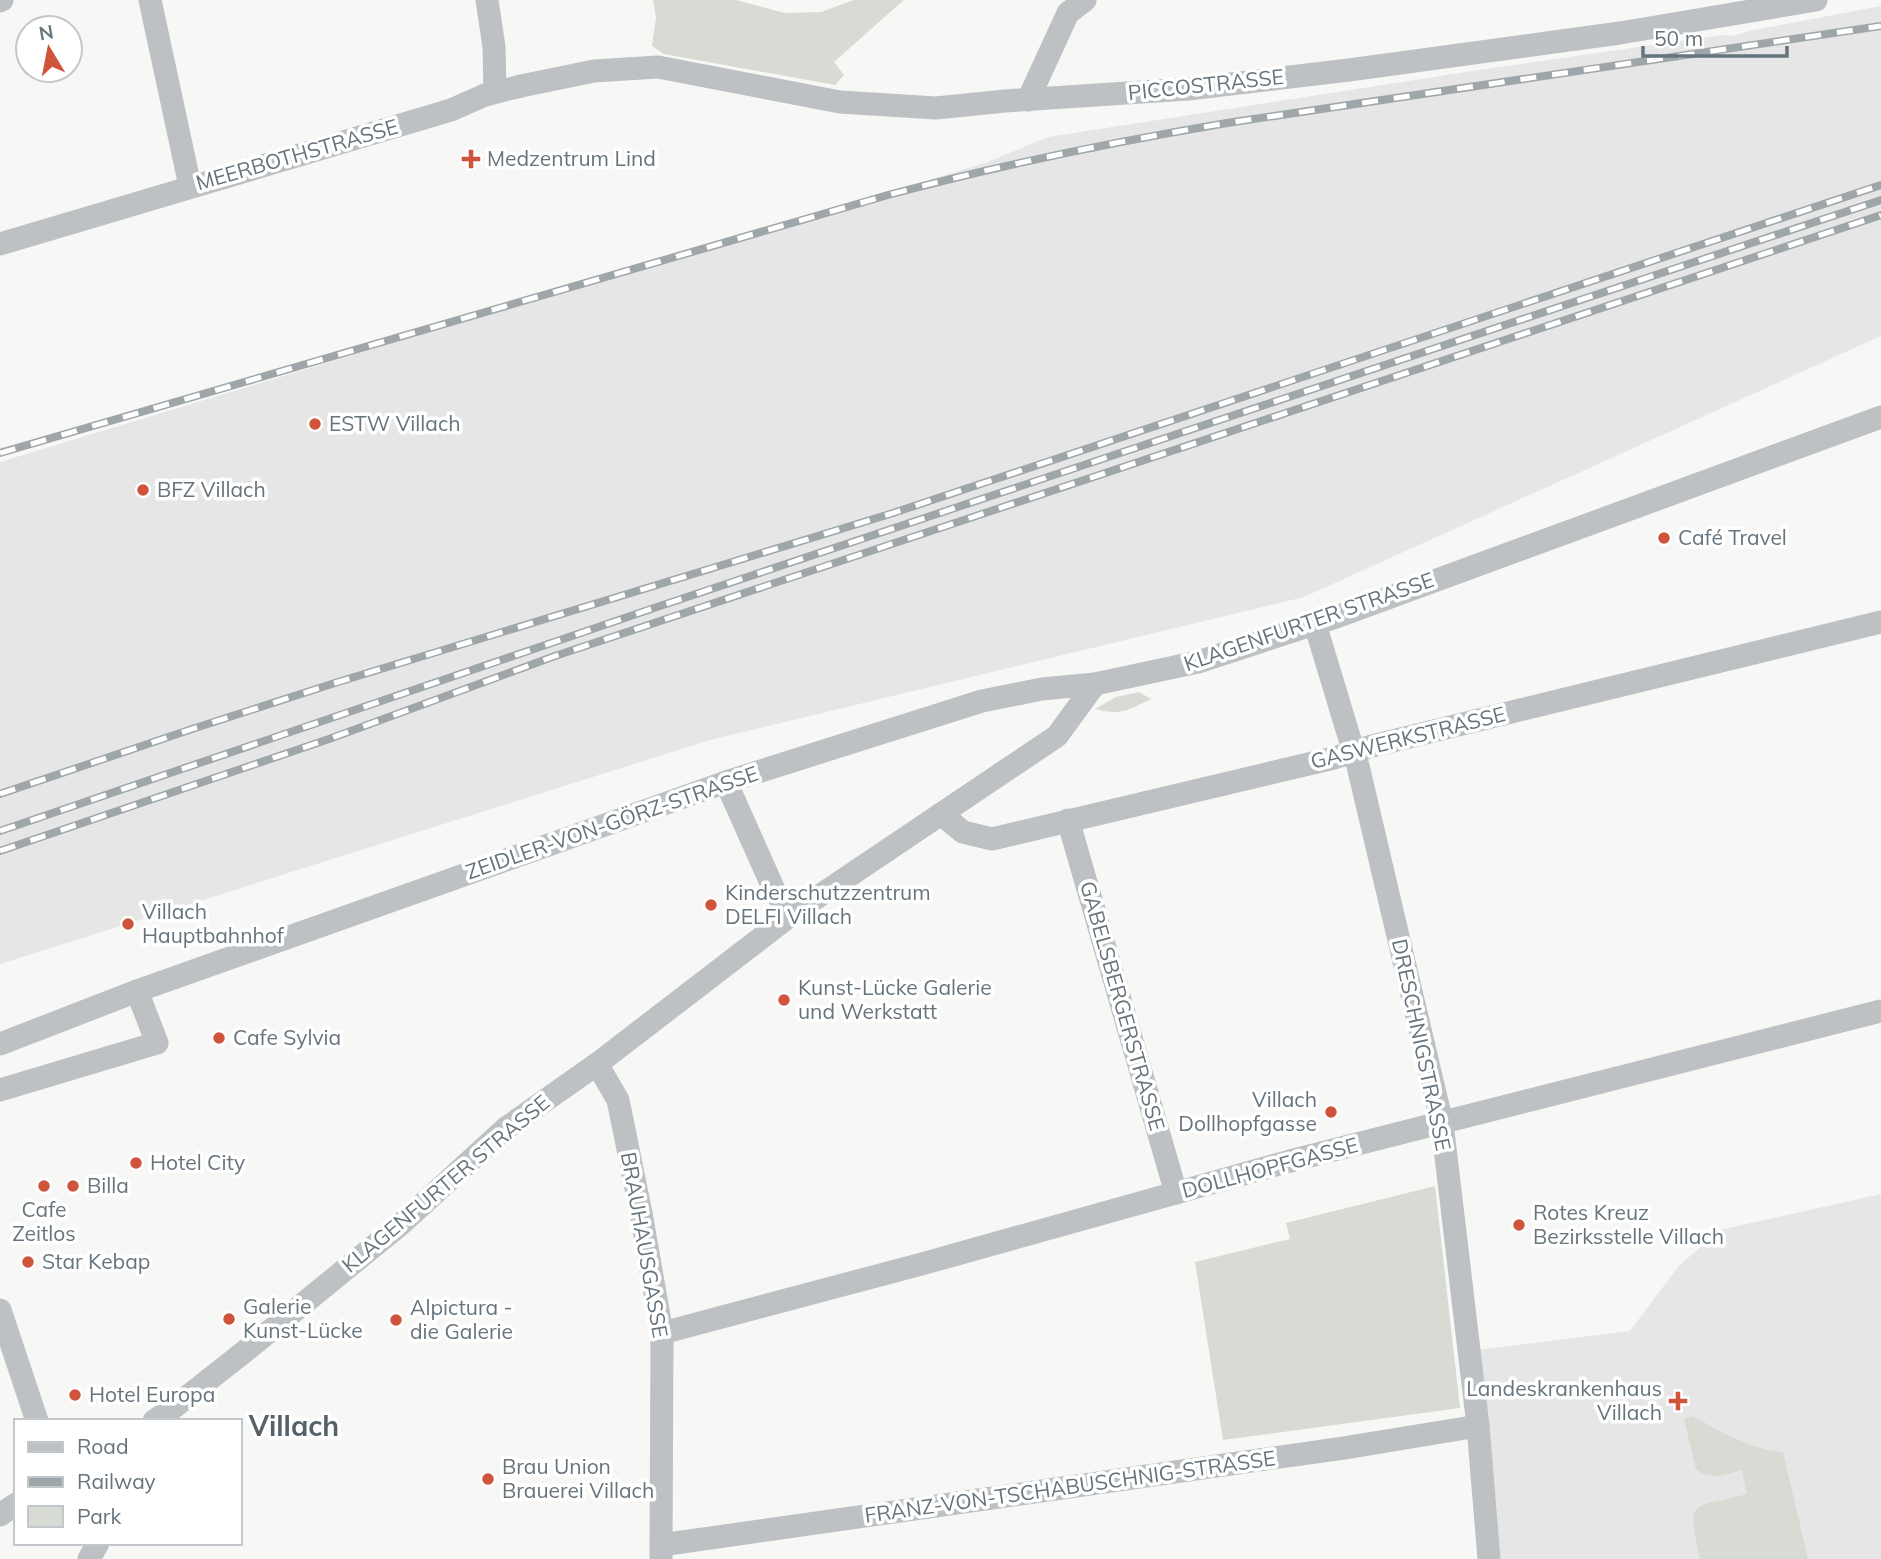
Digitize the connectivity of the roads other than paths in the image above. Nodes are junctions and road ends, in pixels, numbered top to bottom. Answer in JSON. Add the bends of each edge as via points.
{"nodes":[{"id":1,"x":150,"y":0,"type":"edge"},
{"id":2,"x":487,"y":0,"type":"edge"},
{"id":3,"x":1816,"y":0,"type":"edge"},
{"id":4,"x":1075,"y":4,"type":"edge"},
{"id":5,"x":594,"y":71,"type":"joint"},
{"id":6,"x":495,"y":92,"type":"junction"},
{"id":7,"x":1028,"y":100,"type":"junction"},
{"id":8,"x":190,"y":186,"type":"junction"},
{"id":9,"x":0,"y":244,"type":"edge"},
{"id":10,"x":1881,"y":417,"type":"edge"},
{"id":11,"x":1881,"y":622,"type":"edge"},
{"id":12,"x":1315,"y":624,"type":"junction"},
{"id":13,"x":1096,"y":684,"type":"junction"},
{"id":14,"x":1354,"y":751,"type":"junction"},
{"id":15,"x":726,"y":782,"type":"junction"},
{"id":16,"x":941,"y":814,"type":"junction"},
{"id":17,"x":1068,"y":820,"type":"junction"},
{"id":18,"x":791,"y":915,"type":"junction"},
{"id":19,"x":137,"y":991,"type":"junction"},
{"id":20,"x":1881,"y":1012,"type":"edge"},
{"id":21,"x":0,"y":1044,"type":"edge"},
{"id":22,"x":597,"y":1064,"type":"junction"},
{"id":23,"x":0,"y":1090,"type":"edge"},
{"id":24,"x":1442,"y":1123,"type":"junction"},
{"id":25,"x":1176,"y":1193,"type":"junction"},
{"id":26,"x":0,"y":1310,"type":"edge"},
{"id":27,"x":662,"y":1333,"type":"junction"},
{"id":28,"x":170,"y":1414,"type":"edge"},
{"id":29,"x":36,"y":1419,"type":"edge"},
{"id":30,"x":1478,"y":1426,"type":"junction"},
{"id":31,"x":661,"y":1552,"type":"edge"},
{"id":32,"x":1489,"y":1559,"type":"edge"}],
"edges":[{"from":1,"to":8,"type":"street"},
{"from":2,"to":6,"type":"street"},
{"from":3,"to":7,"type":"street","name":"PICCOSTRASSE","via":[[1620,33],[1349,70],[1188,89]]},
{"from":4,"to":7,"type":"street"},
{"from":5,"to":6,"type":"street","name":"MEERBOTHSTRASSE"},
{"from":5,"to":7,"type":"street","name":"PICCOSTRASSE","via":[[658,67],[840,103],[936,108]]},
{"from":6,"to":8,"type":"street","name":"MEERBOTHSTRASSE","via":[[451,110]]},
{"from":8,"to":9,"type":"street","name":"MEERBOTHSTRASSE"},
{"from":10,"to":12,"type":"street","name":"KLAGENFURTER STRASSE"},
{"from":11,"to":14,"type":"street","name":"GASWERKSTRASSE"},
{"from":12,"to":13,"type":"street","name":"KLAGENFURTER STRASSE","via":[[1198,662]]},
{"from":12,"to":14,"type":"street","name":"DRESCHNIGSTRASSE"},
{"from":13,"to":15,"type":"street","name":"ZEIDLER-VON-GÖRZ-STRASSE","via":[[982,701]]},
{"from":13,"to":16,"type":"street","name":"KLAGENFURTER STRASSE","via":[[1057,736]]},
{"from":14,"to":17,"type":"street","name":"GASWERKSTRASSE"},
{"from":14,"to":24,"type":"street","name":"DRESCHNIGSTRASSE"},
{"from":15,"to":18,"type":"street","via":[[775,892]]},
{"from":15,"to":19,"type":"street","name":"ZEIDLER-VON-GÖRZ-STRASSE"},
{"from":16,"to":17,"type":"street","name":"GASWERKSTRASSE","via":[[963,832],[992,839]]},
{"from":16,"to":18,"type":"street","name":"KLAGENFURTER STRASSE"},
{"from":17,"to":25,"type":"street","name":"GABELSBERGERSTRASSE"},
{"from":18,"to":22,"type":"street","name":"KLAGENFURTER STRASSE"},
{"from":19,"to":21,"type":"street","name":"ZEIDLER-VON-GÖRZ-STRASSE"},
{"from":19,"to":23,"type":"street","via":[[157,1044]]},
{"from":20,"to":24,"type":"street","name":"DOLLHOPFGASSE"},
{"from":22,"to":27,"type":"street","name":"BRAUHAUSGASSE","via":[[618,1100]]},
{"from":22,"to":28,"type":"street","name":"KLAGENFURTER STRASSE","via":[[506,1128],[401,1224]]},
{"from":24,"to":25,"type":"street","name":"DOLLHOPFGASSE"},
{"from":24,"to":30,"type":"street","name":"DRESCHNIGSTRASSE"},
{"from":25,"to":27,"type":"street","name":"DOLLHOPFGASSE"},
{"from":26,"to":29,"type":"street"},
{"from":27,"to":31,"type":"street","name":"BRAUHAUSGASSE"},
{"from":30,"to":31,"type":"street","name":"FRANZ-VON-TSCHABUSCHNIG-STRASSE","via":[[896,1512]]},
{"from":30,"to":32,"type":"street","name":"DRESCHNIGSTRASSE"}]}
